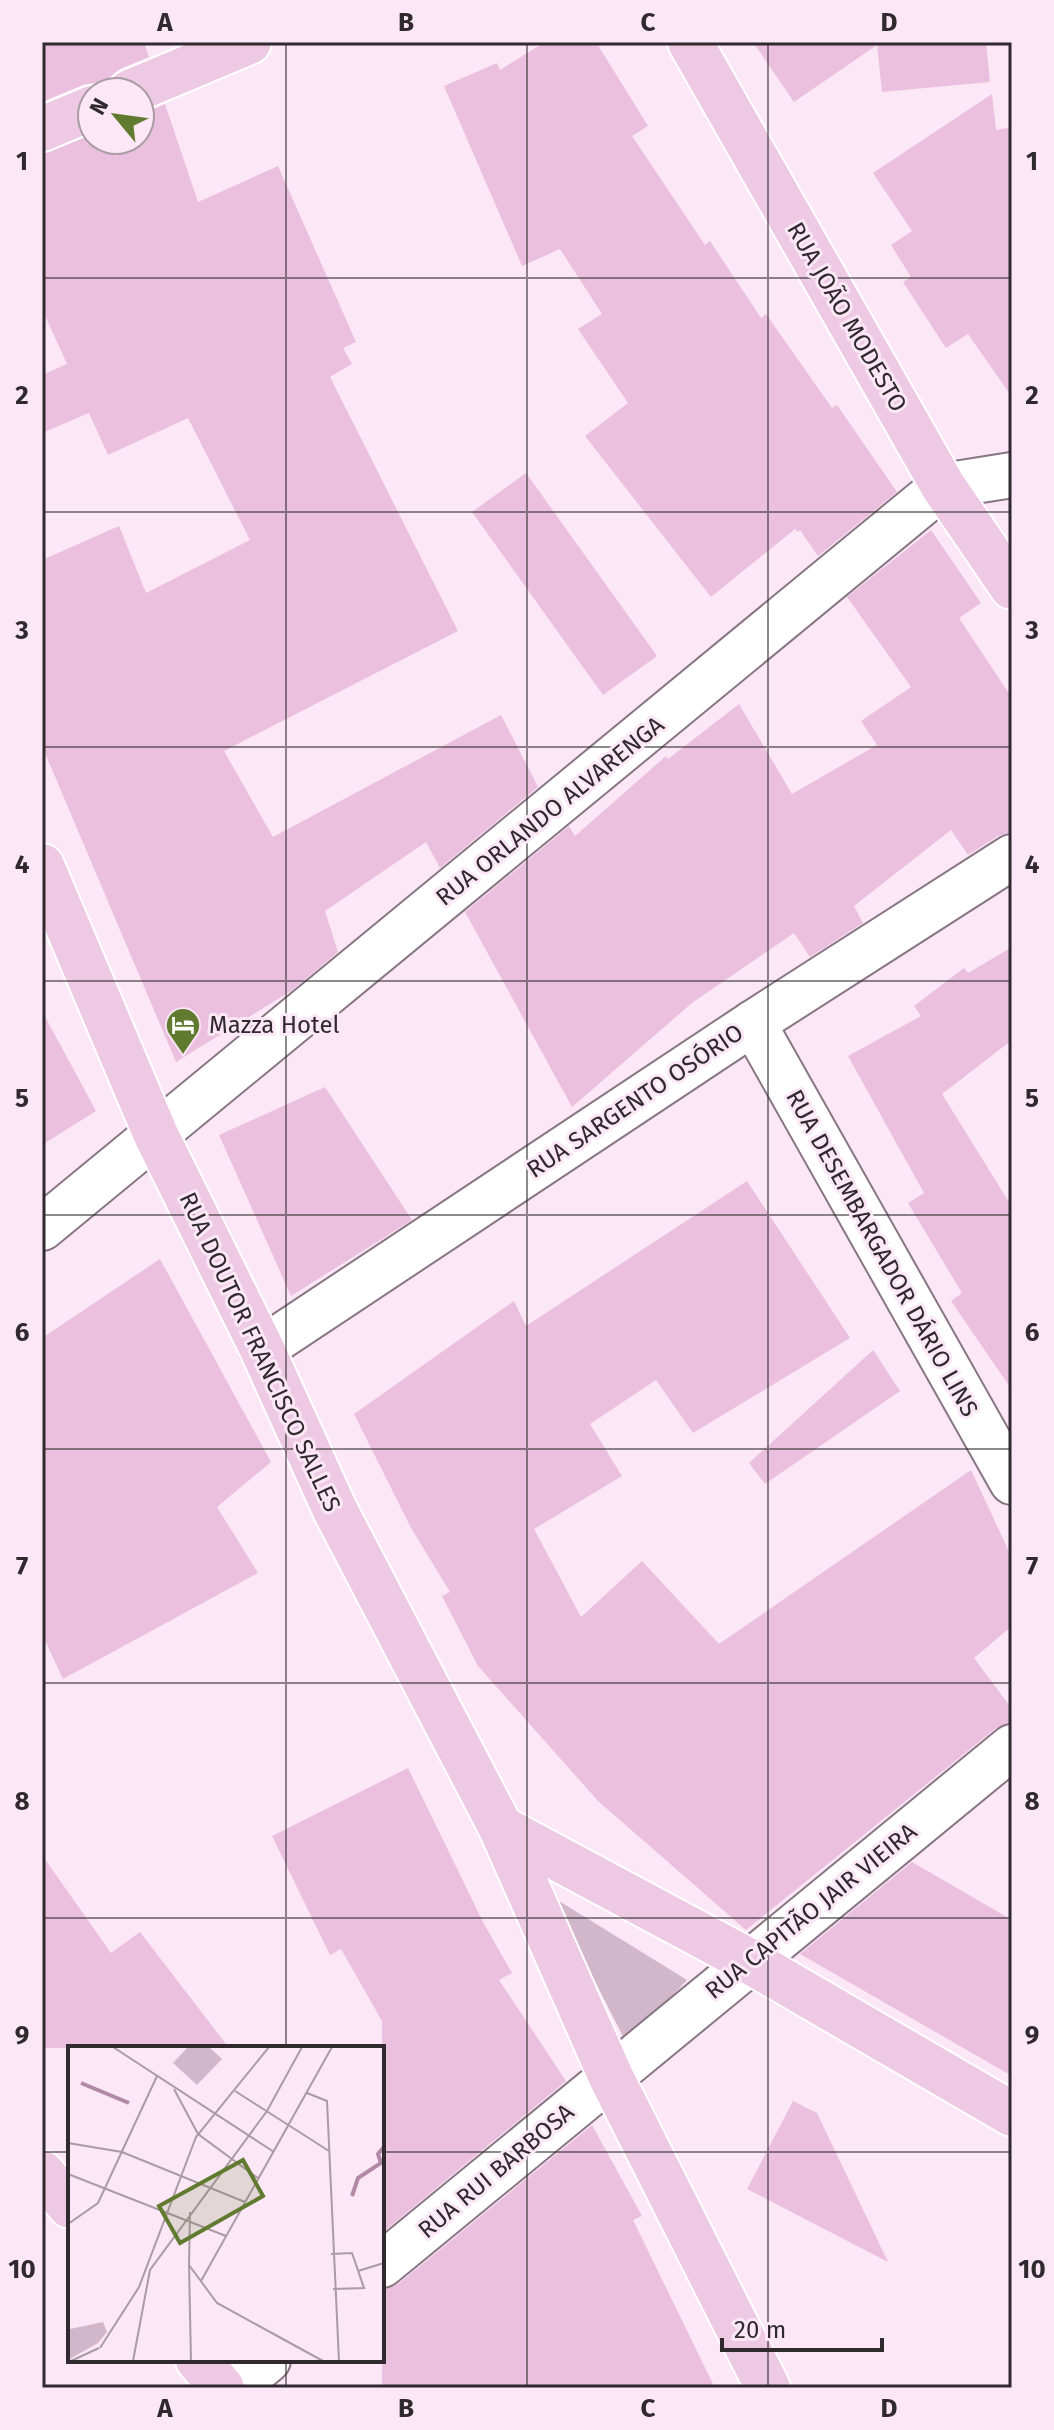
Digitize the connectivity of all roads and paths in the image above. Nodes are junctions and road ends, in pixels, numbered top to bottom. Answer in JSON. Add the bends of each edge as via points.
{"nodes":[{"id":1,"x":249,"y":42,"type":"edge"},
{"id":2,"x":690,"y":42,"type":"edge"},
{"id":3,"x":156,"y":81,"type":"edge"},
{"id":4,"x":76,"y":115,"type":"edge"},
{"id":5,"x":42,"y":129,"type":"edge"},
{"id":6,"x":1012,"y":475,"type":"edge"},
{"id":7,"x":943,"y":486,"type":"junction"},
{"id":8,"x":1012,"y":587,"type":"edge"},
{"id":9,"x":1012,"y":857,"type":"edge"},
{"id":10,"x":42,"y":866,"type":"edge"},
{"id":11,"x":753,"y":1023,"type":"junction"},
{"id":12,"x":156,"y":1135,"type":"junction"},
{"id":13,"x":42,"y":1228,"type":"edge"},
{"id":14,"x":262,"y":1349,"type":"junction"},
{"id":15,"x":1012,"y":1482,"type":"edge"},
{"id":16,"x":1012,"y":1747,"type":"edge"},
{"id":17,"x":501,"y":1828,"type":"junction"},
{"id":18,"x":749,"y":1961,"type":"junction"},
{"id":19,"x":611,"y":2077,"type":"junction"},
{"id":20,"x":1012,"y":2114,"type":"edge"},
{"id":21,"x":42,"y":2173,"type":"edge"},
{"id":22,"x":68,"y":2204,"type":"edge"},
{"id":23,"x":384,"y":2263,"type":"edge"},
{"id":24,"x":200,"y":2362,"type":"edge"},
{"id":25,"x":266,"y":2362,"type":"edge"},
{"id":26,"x":222,"y":2388,"type":"edge"},
{"id":27,"x":234,"y":2388,"type":"edge"},
{"id":28,"x":768,"y":2388,"type":"edge"}],
"edges":[{"from":1,"to":3,"type":"main road"},
{"from":2,"to":7,"type":"main road","name":"RUA JOÃO MODESTO"},
{"from":4,"to":5,"type":"main road"},
{"from":6,"to":7,"type":"street"},
{"from":7,"to":8,"type":"main road","name":"RUA JOÃO MODESTO"},
{"from":7,"to":12,"type":"street","name":"RUA ORLANDO ALVARENGA"},
{"from":9,"to":11,"type":"street","name":"RUA SARGENTO OSÓRIO"},
{"from":10,"to":12,"type":"main road","name":"RUA DOUTOR FRANCISCO SALLES"},
{"from":11,"to":14,"type":"street","name":"RUA SARGENTO OSÓRIO"},
{"from":11,"to":15,"type":"street","name":"RUA DESEMBARGADOR DÁRIO LINS"},
{"from":12,"to":13,"type":"street","name":"RUA ORLANDO ALVARENGA"},
{"from":12,"to":14,"type":"main road","name":"RUA DOUTOR FRANCISCO SALLES"},
{"from":14,"to":17,"type":"main road","name":"RUA DOUTOR FRANCISCO SALLES","via":[[335,1510]]},
{"from":16,"to":18,"type":"street","name":"RUA CAPITÃO JAIR VIEIRA"},
{"from":17,"to":18,"type":"main road"},
{"from":17,"to":19,"type":"main road","name":"RUA DOUTOR FRANCISCO SALLES"},
{"from":18,"to":19,"type":"street","name":"RUA CAPITÃO JAIR VIEIRA"},
{"from":18,"to":20,"type":"main road"},
{"from":19,"to":23,"type":"street","name":"RUA RUI BARBOSA"},
{"from":19,"to":28,"type":"main road","name":"RUA DOUTOR FRANCISCO SALLES"},
{"from":21,"to":22,"type":"main road"},
{"from":24,"to":26,"type":"main road"},
{"from":25,"to":27,"type":"street"}]}
